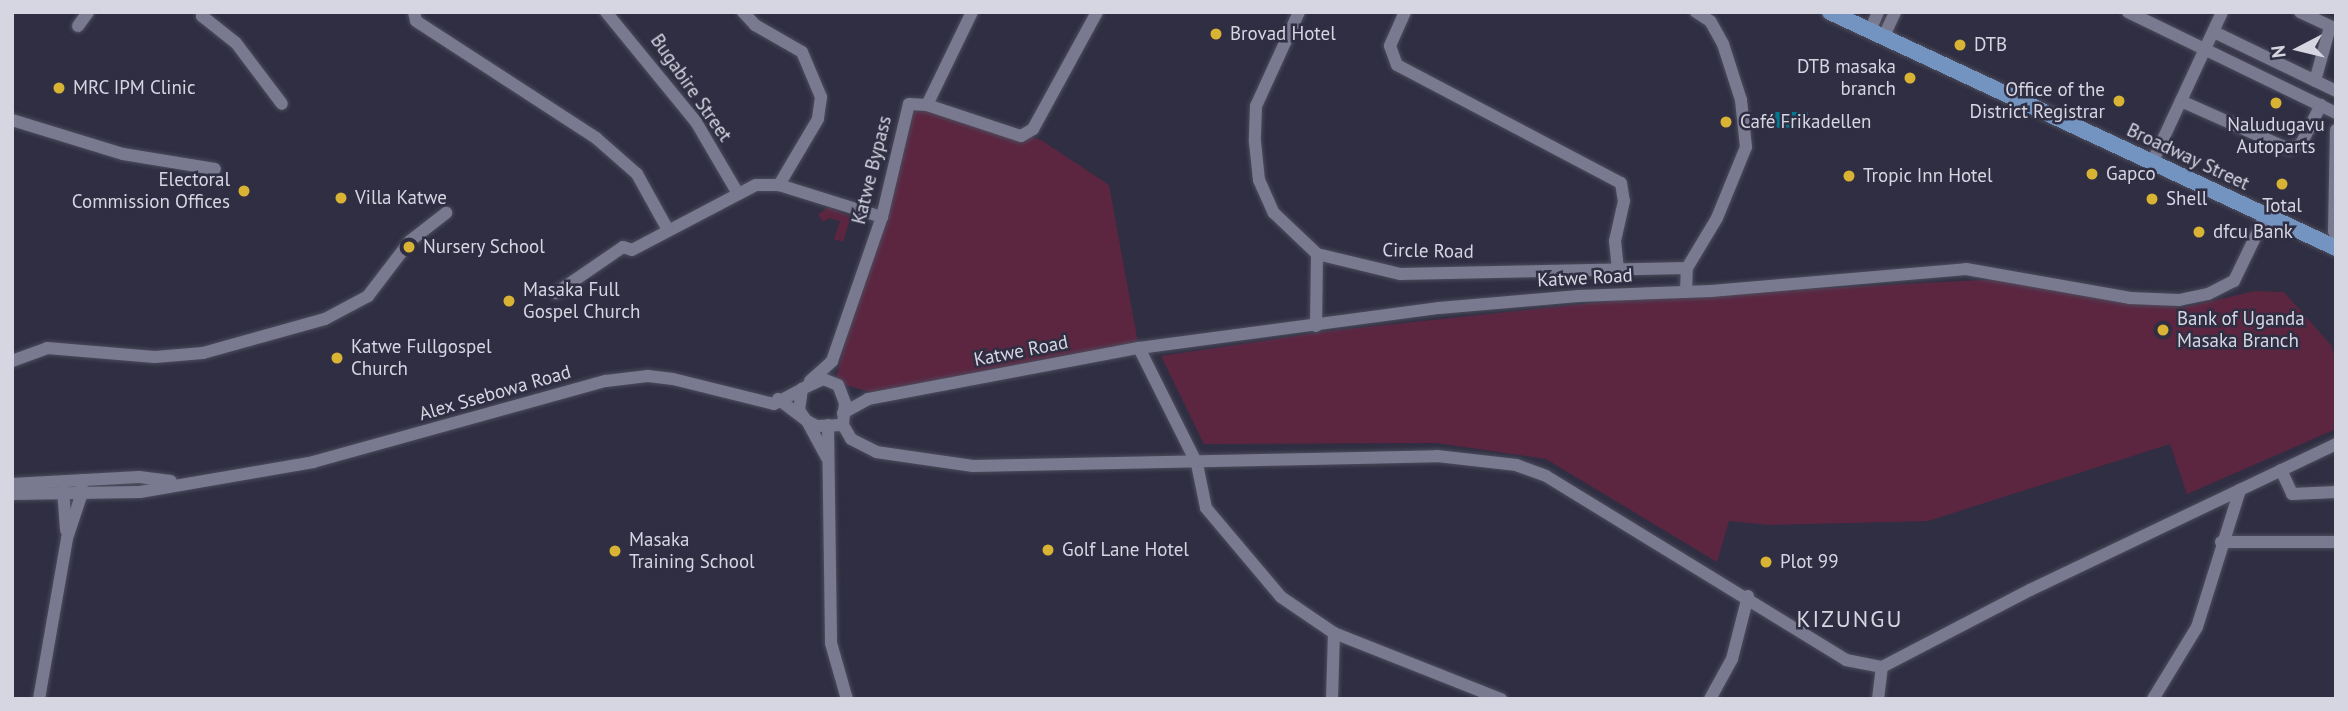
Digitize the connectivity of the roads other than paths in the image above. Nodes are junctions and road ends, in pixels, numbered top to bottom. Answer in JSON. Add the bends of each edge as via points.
{"nodes":[{"id":1,"x":88,"y":12,"type":"edge"},
{"id":2,"x":203,"y":12,"type":"edge"},
{"id":3,"x":606,"y":12,"type":"edge"},
{"id":4,"x":743,"y":12,"type":"edge"},
{"id":5,"x":972,"y":12,"type":"edge"},
{"id":6,"x":1097,"y":12,"type":"edge"},
{"id":7,"x":1299,"y":12,"type":"edge"},
{"id":8,"x":1405,"y":12,"type":"edge"},
{"id":9,"x":1696,"y":12,"type":"edge"},
{"id":10,"x":1830,"y":12,"type":"edge"},
{"id":11,"x":1878,"y":12,"type":"edge"},
{"id":12,"x":1895,"y":12,"type":"edge"},
{"id":13,"x":2128,"y":12,"type":"edge"},
{"id":14,"x":2222,"y":12,"type":"edge"},
{"id":15,"x":2300,"y":12,"type":"edge"},
{"id":16,"x":413,"y":13,"type":"edge"},
{"id":17,"x":2316,"y":15,"type":"edge"},
{"id":18,"x":78,"y":26,"type":"dead end"},
{"id":19,"x":2333,"y":28,"type":"edge"},
{"id":20,"x":2214,"y":32,"type":"junction"},
{"id":21,"x":1877,"y":34,"type":"junction"},
{"id":22,"x":2206,"y":48,"type":"junction"},
{"id":23,"x":2315,"y":81,"type":"junction"},
{"id":24,"x":2336,"y":91,"type":"edge"},
{"id":25,"x":2181,"y":101,"type":"junction"},
{"id":26,"x":282,"y":104,"type":"dead end"},
{"id":27,"x":927,"y":104,"type":"junction"},
{"id":28,"x":2321,"y":105,"type":"junction"},
{"id":29,"x":2336,"y":113,"type":"edge"},
{"id":30,"x":12,"y":120,"type":"edge"},
{"id":31,"x":2336,"y":130,"type":"edge"},
{"id":32,"x":2152,"y":163,"type":"junction"},
{"id":33,"x":215,"y":169,"type":"dead end"},
{"id":34,"x":779,"y":186,"type":"junction"},
{"id":35,"x":737,"y":192,"type":"junction"},
{"id":36,"x":446,"y":213,"type":"dead end"},
{"id":37,"x":882,"y":217,"type":"junction"},
{"id":38,"x":2265,"y":217,"type":"junction"},
{"id":39,"x":668,"y":230,"type":"junction"},
{"id":40,"x":2335,"y":232,"type":"edge"},
{"id":41,"x":2314,"y":239,"type":"junction"},
{"id":42,"x":2336,"y":248,"type":"edge"},
{"id":43,"x":1317,"y":254,"type":"junction"},
{"id":44,"x":1687,"y":268,"type":"junction"},
{"id":45,"x":1618,"y":269,"type":"junction"},
{"id":46,"x":1686,"y":292,"type":"junction"},
{"id":47,"x":556,"y":293,"type":"dead end"},
{"id":48,"x":1316,"y":326,"type":"junction"},
{"id":49,"x":1139,"y":348,"type":"junction"},
{"id":50,"x":832,"y":360,"type":"junction"},
{"id":51,"x":12,"y":361,"type":"edge"},
{"id":52,"x":836,"y":384,"type":"junction"},
{"id":53,"x":806,"y":385,"type":"junction"},
{"id":54,"x":778,"y":399,"type":"junction"},
{"id":55,"x":868,"y":399,"type":"junction"},
{"id":56,"x":843,"y":419,"type":"junction"},
{"id":57,"x":806,"y":420,"type":"junction"},
{"id":58,"x":828,"y":425,"type":"junction"},
{"id":59,"x":2336,"y":444,"type":"edge"},
{"id":60,"x":827,"y":459,"type":"junction"},
{"id":61,"x":1197,"y":464,"type":"junction"},
{"id":62,"x":2281,"y":470,"type":"junction"},
{"id":63,"x":82,"y":480,"type":"junction"},
{"id":64,"x":63,"y":481,"type":"junction"},
{"id":65,"x":179,"y":481,"type":"junction"},
{"id":66,"x":12,"y":484,"type":"edge"},
{"id":67,"x":2241,"y":490,"type":"junction"},
{"id":68,"x":2336,"y":492,"type":"edge"},
{"id":69,"x":12,"y":494,"type":"edge"},
{"id":70,"x":63,"y":496,"type":"junction"},
{"id":71,"x":81,"y":496,"type":"junction"},
{"id":72,"x":66,"y":537,"type":"junction"},
{"id":73,"x":2221,"y":542,"type":"junction"},
{"id":74,"x":2336,"y":542,"type":"edge"},
{"id":75,"x":1748,"y":596,"type":"junction"},
{"id":76,"x":1334,"y":633,"type":"junction"},
{"id":77,"x":1882,"y":667,"type":"junction"},
{"id":78,"x":39,"y":699,"type":"edge"},
{"id":79,"x":846,"y":699,"type":"edge"},
{"id":80,"x":1332,"y":699,"type":"edge"},
{"id":81,"x":1501,"y":699,"type":"edge"},
{"id":82,"x":1710,"y":699,"type":"edge"},
{"id":83,"x":1878,"y":699,"type":"edge"},
{"id":84,"x":2153,"y":699,"type":"edge"}],
"edges":[{"from":1,"to":18,"type":"street"},
{"from":2,"to":26,"type":"street","via":[[202,16],[236,43]]},
{"from":3,"to":35,"type":"street","name":"Bugabire Street","via":[[696,122]]},
{"from":4,"to":34,"type":"street","via":[[755,25],[802,52],[821,97],[818,119]]},
{"from":5,"to":27,"type":"street","name":"Katwe Bypass"},
{"from":6,"to":27,"type":"street","via":[[1033,129],[1021,136]]},
{"from":7,"to":43,"type":"street","via":[[1256,106],[1255,142],[1259,180],[1274,213]]},
{"from":8,"to":45,"type":"street","via":[[1390,46],[1397,65],[1621,183],[1624,201],[1615,241]]},
{"from":9,"to":44,"type":"street","via":[[1710,21],[1723,44],[1741,100],[1746,146],[1717,218]]},
{"from":10,"to":21,"type":"main road","name":"Broadway Street"},
{"from":11,"to":21,"type":"street"},
{"from":12,"to":21,"type":"street"},
{"from":13,"to":22,"type":"street"},
{"from":14,"to":20,"type":"street"},
{"from":15,"to":17,"type":"street"},
{"from":16,"to":39,"type":"street","via":[[416,21],[483,67],[596,138],[636,174]]},
{"from":17,"to":19,"type":"street"},
{"from":19,"to":23,"type":"street"},
{"from":20,"to":22,"type":"street"},
{"from":20,"to":23,"type":"street"},
{"from":21,"to":32,"type":"main road","name":"Broadway Street"},
{"from":22,"to":25,"type":"street"},
{"from":22,"to":28,"type":"street"},
{"from":23,"to":24,"type":"street"},
{"from":25,"to":28,"type":"street","via":[[2289,149],[2301,144]]},
{"from":25,"to":32,"type":"street"},
{"from":27,"to":37,"type":"street","name":"Katwe Bypass","via":[[909,104]]},
{"from":28,"to":29,"type":"street"},
{"from":30,"to":33,"type":"street","via":[[123,154]]},
{"from":31,"to":40,"type":"street"},
{"from":32,"to":38,"type":"main road","name":"Broadway Street"},
{"from":34,"to":35,"type":"street","via":[[756,185]]},
{"from":34,"to":37,"type":"street"},
{"from":35,"to":39,"type":"street"},
{"from":36,"to":51,"type":"street","via":[[410,241],[369,296],[313,323],[203,354],[155,357],[47,348]]},
{"from":37,"to":50,"type":"street","name":"Katwe Bypass"},
{"from":38,"to":41,"type":"main road","name":"Broadway Street"},
{"from":38,"to":46,"type":"street","name":"Katwe Road","via":[[2234,281],[2208,294],[2179,300],[2130,298],[1966,269]]},
{"from":39,"to":47,"type":"street","via":[[632,250],[620,249]]},
{"from":40,"to":41,"type":"street"},
{"from":41,"to":42,"type":"main road","name":"Broadway Street"},
{"from":43,"to":45,"type":"street","name":"Circle Road","via":[[1400,274]]},
{"from":43,"to":48,"type":"street"},
{"from":44,"to":45,"type":"street","name":"Circle Road"},
{"from":44,"to":46,"type":"street"},
{"from":46,"to":48,"type":"street","name":"Katwe Road","via":[[1439,308]]},
{"from":48,"to":49,"type":"street","name":"Katwe Road"},
{"from":49,"to":55,"type":"street","name":"Katwe Road"},
{"from":49,"to":61,"type":"street"},
{"from":50,"to":52,"type":"street","name":"Katwe Bypass"},
{"from":50,"to":53,"type":"street","name":"Katwe Bypass"},
{"from":52,"to":53,"type":"street"},
{"from":52,"to":55,"type":"street"},
{"from":52,"to":56,"type":"street","via":[[845,403]]},
{"from":53,"to":54,"type":"street"},
{"from":53,"to":57,"type":"street","via":[[799,410]]},
{"from":54,"to":57,"type":"street"},
{"from":54,"to":65,"type":"street","name":"Alex Ssebowa Road","via":[[774,404],[648,376],[606,381],[313,462]]},
{"from":55,"to":56,"type":"street","name":"Katwe Road"},
{"from":56,"to":58,"type":"street"},
{"from":56,"to":61,"type":"street","via":[[862,447],[925,461],[972,466]]},
{"from":57,"to":58,"type":"street"},
{"from":57,"to":60,"type":"street"},
{"from":58,"to":60,"type":"street"},
{"from":59,"to":62,"type":"street"},
{"from":60,"to":79,"type":"street","via":[[831,643]]},
{"from":61,"to":75,"type":"street","via":[[1437,456],[1516,465],[1546,475]]},
{"from":61,"to":76,"type":"street","via":[[1206,508],[1228,538],[1281,597]]},
{"from":62,"to":67,"type":"street"},
{"from":62,"to":68,"type":"street","via":[[2292,494]]},
{"from":63,"to":64,"type":"street","name":"Alex Ssebowa Road"},
{"from":63,"to":65,"type":"street","name":"Alex Ssebowa Road","via":[[139,477]]},
{"from":63,"to":71,"type":"street"},
{"from":64,"to":66,"type":"street","name":"Alex Ssebowa Road"},
{"from":64,"to":70,"type":"street"},
{"from":65,"to":71,"type":"street","name":"Alex Ssebowa Road","via":[[140,492]]},
{"from":67,"to":73,"type":"street"},
{"from":67,"to":77,"type":"street","via":[[2029,590]]},
{"from":69,"to":70,"type":"street","name":"Alex Ssebowa Road"},
{"from":70,"to":71,"type":"street","name":"Alex Ssebowa Road"},
{"from":70,"to":72,"type":"street"},
{"from":71,"to":72,"type":"street"},
{"from":72,"to":78,"type":"street"},
{"from":73,"to":74,"type":"street"},
{"from":73,"to":84,"type":"street","via":[[2197,626]]},
{"from":75,"to":77,"type":"street","via":[[1846,660]]},
{"from":75,"to":82,"type":"street","via":[[1732,659]]},
{"from":76,"to":80,"type":"street"},
{"from":76,"to":81,"type":"street"},
{"from":77,"to":83,"type":"street"}]}
